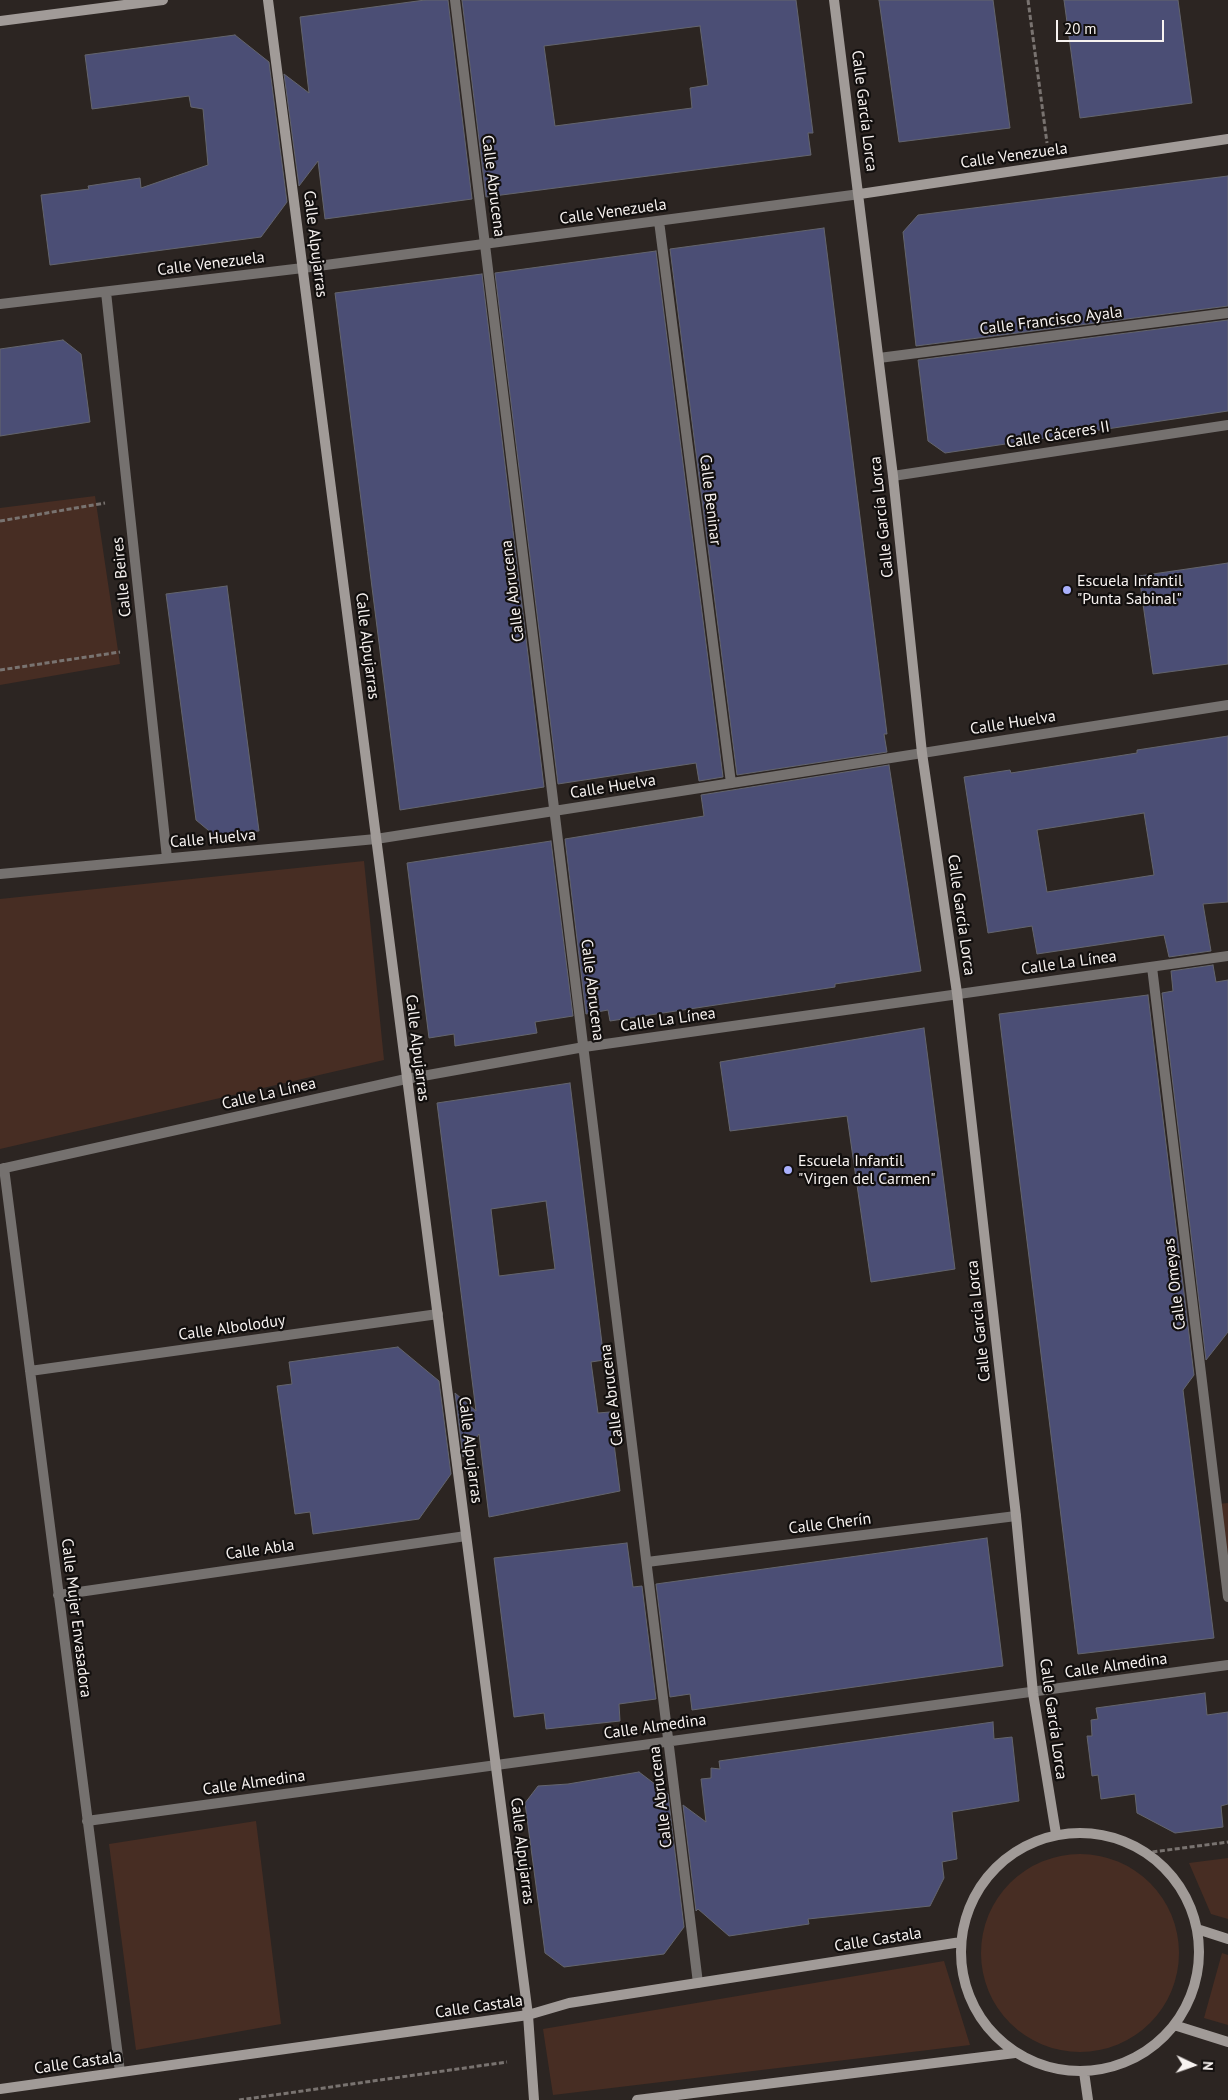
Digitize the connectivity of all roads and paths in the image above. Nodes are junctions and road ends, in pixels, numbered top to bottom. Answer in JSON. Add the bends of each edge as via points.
{"nodes":[{"id":1,"x":163,"y":0,"type":"edge"},
{"id":2,"x":268,"y":0,"type":"edge"},
{"id":3,"x":455,"y":0,"type":"edge"},
{"id":4,"x":834,"y":0,"type":"edge"},
{"id":5,"x":1028,"y":0,"type":"edge"},
{"id":6,"x":0,"y":21,"type":"edge"},
{"id":7,"x":1228,"y":139,"type":"edge"},
{"id":8,"x":1050,"y":165,"type":"junction"},
{"id":9,"x":860,"y":194,"type":"junction"},
{"id":10,"x":659,"y":221,"type":"junction"},
{"id":11,"x":485,"y":244,"type":"junction"},
{"id":12,"x":303,"y":268,"type":"junction"},
{"id":13,"x":106,"y":292,"type":"junction"},
{"id":14,"x":0,"y":304,"type":"edge"},
{"id":15,"x":1228,"y":313,"type":"edge"},
{"id":16,"x":879,"y":358,"type":"junction"},
{"id":17,"x":1228,"y":425,"type":"edge"},
{"id":18,"x":893,"y":476,"type":"junction"},
{"id":19,"x":128,"y":499,"type":"junction"},
{"id":20,"x":0,"y":521,"type":"edge"},
{"id":21,"x":144,"y":648,"type":"junction"},
{"id":22,"x":0,"y":670,"type":"edge"},
{"id":23,"x":1228,"y":705,"type":"edge"},
{"id":24,"x":922,"y":753,"type":"junction"},
{"id":25,"x":731,"y":783,"type":"junction"},
{"id":26,"x":554,"y":811,"type":"junction"},
{"id":27,"x":376,"y":839,"type":"junction"},
{"id":28,"x":167,"y":858,"type":"junction"},
{"id":29,"x":0,"y":874,"type":"edge"},
{"id":30,"x":1228,"y":956,"type":"edge"},
{"id":31,"x":1152,"y":967,"type":"junction"},
{"id":32,"x":956,"y":993,"type":"junction"},
{"id":33,"x":584,"y":1047,"type":"junction"},
{"id":34,"x":406,"y":1078,"type":"junction"},
{"id":35,"x":2,"y":1169,"type":"edge"},
{"id":36,"x":438,"y":1314,"type":"junction"},
{"id":37,"x":30,"y":1371,"type":"junction"},
{"id":38,"x":1016,"y":1516,"type":"junction"},
{"id":39,"x":466,"y":1536,"type":"junction"},
{"id":40,"x":647,"y":1562,"type":"junction"},
{"id":41,"x":58,"y":1595,"type":"junction"},
{"id":42,"x":1228,"y":1597,"type":"edge"},
{"id":43,"x":1228,"y":1665,"type":"edge"},
{"id":44,"x":1033,"y":1694,"type":"junction"},
{"id":45,"x":670,"y":1740,"type":"junction"},
{"id":46,"x":496,"y":1765,"type":"junction"},
{"id":47,"x":87,"y":1821,"type":"junction"},
{"id":48,"x":1056,"y":1834,"type":"junction"},
{"id":49,"x":1228,"y":1842,"type":"edge"},
{"id":50,"x":1145,"y":1853,"type":"junction"},
{"id":51,"x":1197,"y":1929,"type":"junction"},
{"id":52,"x":1228,"y":1939,"type":"edge"},
{"id":53,"x":961,"y":1942,"type":"junction"},
{"id":54,"x":698,"y":1983,"type":"junction"},
{"id":55,"x":528,"y":2016,"type":"junction"},
{"id":56,"x":1174,"y":2025,"type":"junction"},
{"id":57,"x":1228,"y":2042,"type":"edge"},
{"id":58,"x":1015,"y":2053,"type":"junction"},
{"id":59,"x":530,"y":2059,"type":"junction"},
{"id":60,"x":120,"y":2072,"type":"junction"},
{"id":61,"x":1084,"y":2072,"type":"junction"},
{"id":62,"x":0,"y":2089,"type":"edge"},
{"id":63,"x":239,"y":2100,"type":"edge"},
{"id":64,"x":534,"y":2100,"type":"edge"},
{"id":65,"x":637,"y":2100,"type":"edge"},
{"id":66,"x":1088,"y":2100,"type":"edge"}],
"edges":[{"from":1,"to":6,"type":"street"},
{"from":2,"to":12,"type":"street","name":"Calle Alpujarras"},
{"from":3,"to":11,"type":"street","name":"Calle Abrucena"},
{"from":4,"to":9,"type":"street","name":"Calle García Lorca"},
{"from":5,"to":8,"type":"path"},
{"from":7,"to":8,"type":"street","name":"Calle Venezuela"},
{"from":8,"to":9,"type":"street","name":"Calle Venezuela"},
{"from":9,"to":10,"type":"street","name":"Calle Venezuela"},
{"from":9,"to":16,"type":"street","name":"Calle García Lorca"},
{"from":10,"to":11,"type":"street","name":"Calle Venezuela"},
{"from":10,"to":25,"type":"street","name":"Calle Beninar"},
{"from":11,"to":12,"type":"street","name":"Calle Venezuela"},
{"from":11,"to":26,"type":"street","name":"Calle Abrucena"},
{"from":12,"to":13,"type":"street","name":"Calle Venezuela"},
{"from":12,"to":27,"type":"street","name":"Calle Alpujarras"},
{"from":13,"to":14,"type":"street","name":"Calle Venezuela"},
{"from":13,"to":19,"type":"street","name":"Calle Beires"},
{"from":15,"to":16,"type":"street","name":"Calle Francisco Ayala"},
{"from":16,"to":18,"type":"street","name":"Calle García Lorca"},
{"from":17,"to":18,"type":"street","name":"Calle Cáceres II"},
{"from":18,"to":24,"type":"street","name":"Calle García Lorca"},
{"from":19,"to":20,"type":"path"},
{"from":19,"to":21,"type":"street","name":"Calle Beires"},
{"from":21,"to":22,"type":"path"},
{"from":21,"to":28,"type":"street","name":"Calle Beires"},
{"from":23,"to":24,"type":"street","name":"Calle Huelva"},
{"from":24,"to":25,"type":"street","name":"Calle Huelva"},
{"from":24,"to":32,"type":"street","name":"Calle García Lorca"},
{"from":25,"to":26,"type":"street","name":"Calle Huelva"},
{"from":26,"to":27,"type":"street","name":"Calle Huelva"},
{"from":26,"to":33,"type":"street","name":"Calle Abrucena"},
{"from":27,"to":28,"type":"street","name":"Calle Huelva"},
{"from":27,"to":34,"type":"street","name":"Calle Alpujarras"},
{"from":28,"to":29,"type":"street","name":"Calle Huelva"},
{"from":30,"to":31,"type":"street","name":"Calle La Línea"},
{"from":31,"to":32,"type":"street","name":"Calle La Línea"},
{"from":31,"to":42,"type":"street","name":"Calle Omeyas"},
{"from":32,"to":33,"type":"street","name":"Calle La Línea"},
{"from":32,"to":38,"type":"street","name":"Calle García Lorca"},
{"from":33,"to":34,"type":"street","name":"Calle La Línea"},
{"from":33,"to":40,"type":"street","name":"Calle Abrucena"},
{"from":34,"to":35,"type":"street","name":"Calle La Línea"},
{"from":34,"to":36,"type":"street","name":"Calle Alpujarras"},
{"from":35,"to":37,"type":"street","name":"Calle Mujer Envasadora"},
{"from":36,"to":37,"type":"street","name":"Calle Alboloduy"},
{"from":36,"to":39,"type":"street","name":"Calle Alpujarras"},
{"from":37,"to":41,"type":"street","name":"Calle Mujer Envasadora"},
{"from":38,"to":40,"type":"street","name":"Calle Cherín"},
{"from":38,"to":44,"type":"street","name":"Calle García Lorca"},
{"from":39,"to":41,"type":"street","name":"Calle Abla"},
{"from":39,"to":46,"type":"street","name":"Calle Alpujarras"},
{"from":40,"to":45,"type":"street","name":"Calle Abrucena"},
{"from":41,"to":47,"type":"street","name":"Calle Mujer Envasadora"},
{"from":43,"to":44,"type":"street","name":"Calle Almedina"},
{"from":44,"to":45,"type":"street","name":"Calle Almedina"},
{"from":44,"to":48,"type":"street","name":"Calle García Lorca"},
{"from":45,"to":46,"type":"street","name":"Calle Almedina"},
{"from":45,"to":54,"type":"street","name":"Calle Abrucena"},
{"from":46,"to":47,"type":"street","name":"Calle Almedina"},
{"from":46,"to":55,"type":"street","name":"Calle Alpujarras"},
{"from":47,"to":60,"type":"street","name":"Calle Mujer Envasadora"},
{"from":48,"to":50,"type":"street","via":[[1094,1833],[1130,1843]]},
{"from":48,"to":53,"type":"street","via":[[1020,1848],[990,1872],[970,1904]]},
{"from":49,"to":50,"type":"path"},
{"from":50,"to":51,"type":"street","via":[[1161,1864],[1184,1894]]},
{"from":51,"to":52,"type":"street"},
{"from":51,"to":56,"type":"street","via":[[1198,1963],[1191,1996]]},
{"from":53,"to":54,"type":"street","name":"Calle Castala"},
{"from":53,"to":58,"type":"street","via":[[962,1974],[972,2004],[990,2032]]},
{"from":54,"to":55,"type":"street","name":"Calle Castala","via":[[570,2003]]},
{"from":55,"to":59,"type":"street","name":"Calle Alpujarras"},
{"from":55,"to":60,"type":"street","name":"Calle Castala"},
{"from":56,"to":57,"type":"street"},
{"from":56,"to":61,"type":"street","via":[[1149,2050],[1118,2066]]},
{"from":58,"to":61,"type":"street","via":[[1048,2067]]},
{"from":58,"to":65,"type":"street"},
{"from":59,"to":63,"type":"path"},
{"from":59,"to":64,"type":"street","name":"Calle Alpujarras"},
{"from":60,"to":62,"type":"street","name":"Calle Castala"},
{"from":61,"to":66,"type":"street"}]}
